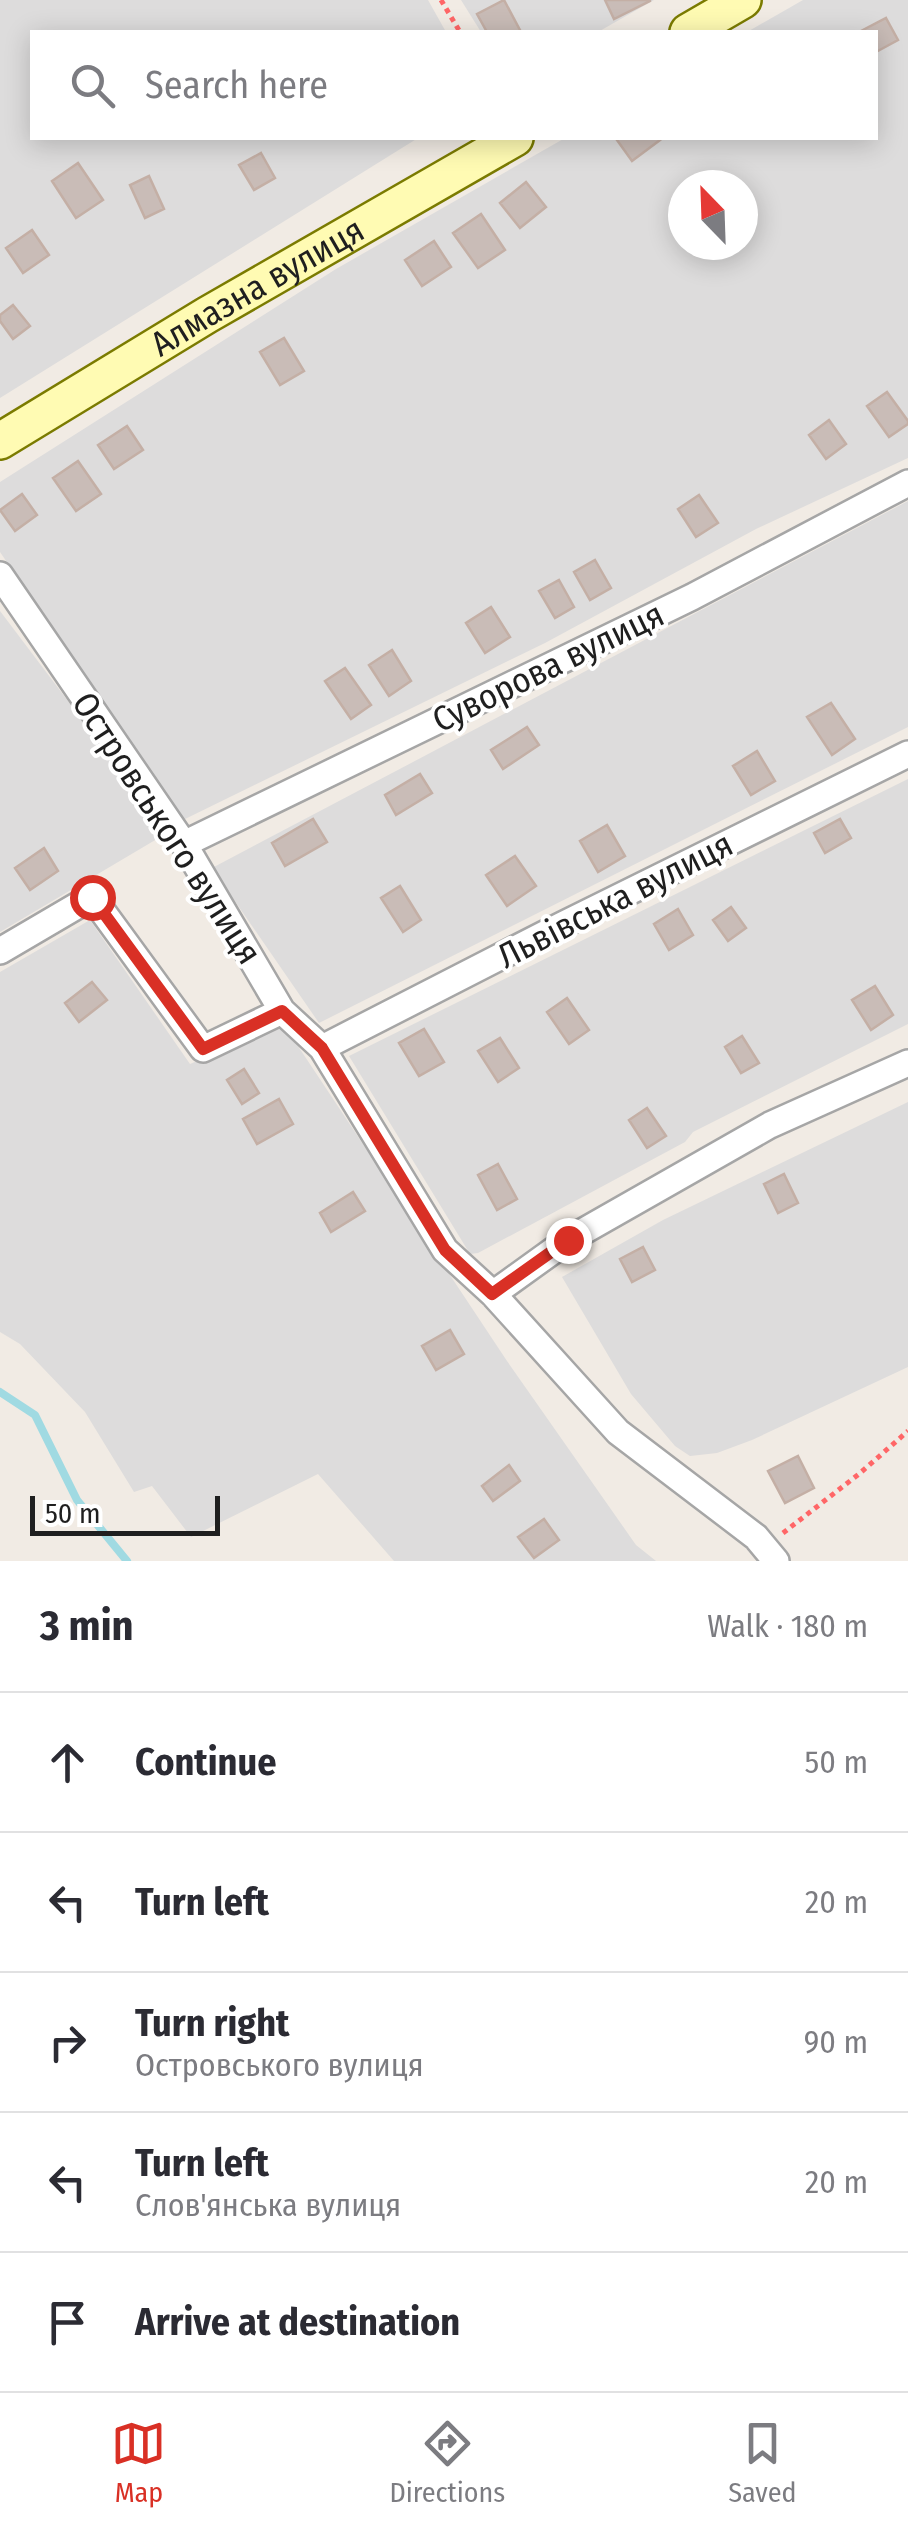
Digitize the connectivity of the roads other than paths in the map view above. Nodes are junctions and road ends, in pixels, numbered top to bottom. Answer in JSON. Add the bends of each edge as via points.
{"nodes":[{"id":1,"x":743,"y":0,"type":"edge"},
{"id":2,"x":691,"y":30,"type":"edge"},
{"id":3,"x":512,"y":140,"type":"edge"},
{"id":4,"x":0,"y":441,"type":"edge"},
{"id":5,"x":908,"y":483,"type":"edge"},
{"id":6,"x":0,"y":575,"type":"edge"},
{"id":7,"x":908,"y":754,"type":"edge"},
{"id":8,"x":184,"y":844,"type":"junction"},
{"id":9,"x":0,"y":950,"type":"edge"},
{"id":10,"x":282,"y":1011,"type":"junction"},
{"id":11,"x":322,"y":1048,"type":"junction"},
{"id":12,"x":908,"y":1062,"type":"edge"},
{"id":13,"x":492,"y":1294,"type":"junction"},
{"id":14,"x":770,"y":1554,"type":"edge"}],
"edges":[{"from":1,"to":2,"type":"main road"},
{"from":3,"to":4,"type":"main road","name":"Алмазна вулиця"},
{"from":5,"to":8,"type":"street","name":"Суворова вулиця","via":[[692,597]]},
{"from":6,"to":8,"type":"street","name":"Островського вулиця"},
{"from":7,"to":11,"type":"street","name":"Львівська вулиця"},
{"from":8,"to":10,"type":"street","name":"Островського вулиця"},
{"from":9,"to":10,"type":"street","via":[[92,897],[203,1049]]},
{"from":10,"to":11,"type":"street","name":"Островського вулиця"},
{"from":11,"to":13,"type":"street","name":"Островського вулиця","via":[[445,1250]]},
{"from":12,"to":13,"type":"street","via":[[770,1124],[568,1240]]},
{"from":13,"to":14,"type":"street","name":"Островського вулиця","via":[[618,1432]]}]}
